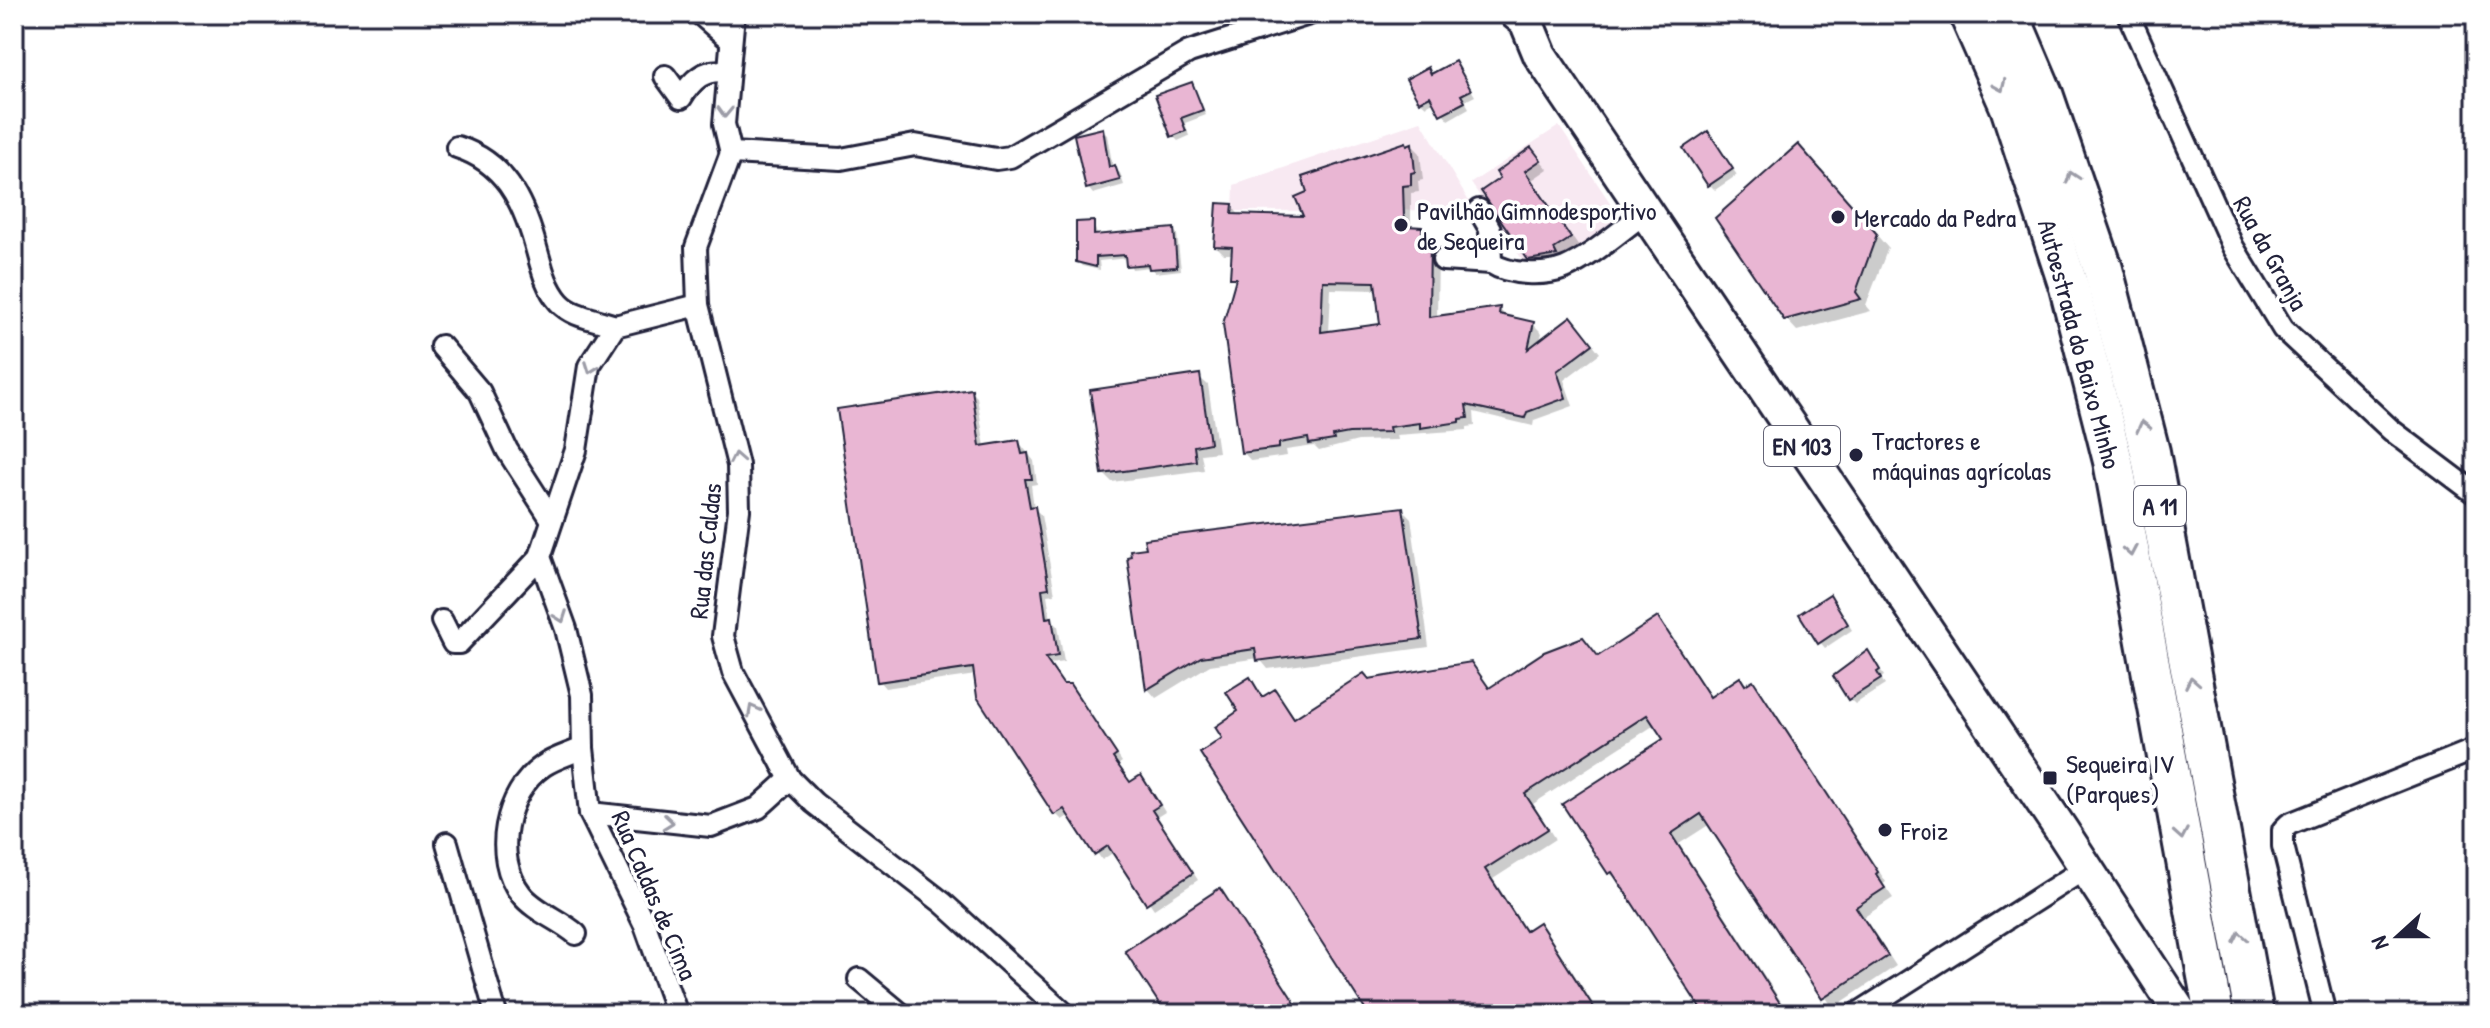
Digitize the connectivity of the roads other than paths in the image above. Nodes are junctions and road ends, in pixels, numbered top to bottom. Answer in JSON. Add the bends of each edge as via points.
{"nodes":[{"id":1,"x":700,"y":14,"type":"edge"},
{"id":2,"x":734,"y":14,"type":"edge"},
{"id":3,"x":1309,"y":14,"type":"edge"},
{"id":4,"x":1969,"y":14,"type":"edge"},
{"id":5,"x":2009,"y":14,"type":"edge"},
{"id":6,"x":2128,"y":14,"type":"edge"},
{"id":7,"x":1523,"y":16,"type":"edge"},
{"id":8,"x":730,"y":40,"type":"junction"},
{"id":9,"x":727,"y":72,"type":"junction"},
{"id":10,"x":665,"y":76,"type":"dead end"},
{"id":11,"x":457,"y":147,"type":"dead end"},
{"id":12,"x":731,"y":153,"type":"junction"},
{"id":13,"x":1479,"y":210,"type":"dead end"},
{"id":14,"x":1645,"y":213,"type":"junction"},
{"id":15,"x":1443,"y":260,"type":"dead end"},
{"id":16,"x":1491,"y":263,"type":"junction"},
{"id":17,"x":698,"y":305,"type":"junction"},
{"id":18,"x":615,"y":326,"type":"junction"},
{"id":19,"x":441,"y":346,"type":"dead end"},
{"id":20,"x":2476,"y":494,"type":"edge"},
{"id":21,"x":552,"y":520,"type":"junction"},
{"id":22,"x":540,"y":557,"type":"junction"},
{"id":23,"x":442,"y":621,"type":"dead end"},
{"id":24,"x":583,"y":748,"type":"junction"},
{"id":25,"x":2476,"y":749,"type":"edge"},
{"id":26,"x":790,"y":779,"type":"junction"},
{"id":27,"x":590,"y":813,"type":"junction"},
{"id":28,"x":447,"y":843,"type":"dead end"},
{"id":29,"x":2086,"y":868,"type":"junction"},
{"id":30,"x":576,"y":934,"type":"dead end"},
{"id":31,"x":859,"y":979,"type":"dead end"},
{"id":32,"x":496,"y":1014,"type":"edge"},
{"id":33,"x":677,"y":1014,"type":"edge"},
{"id":34,"x":901,"y":1014,"type":"edge"},
{"id":35,"x":1065,"y":1014,"type":"edge"},
{"id":36,"x":1857,"y":1014,"type":"edge"},
{"id":37,"x":2181,"y":1014,"type":"edge"},
{"id":38,"x":2214,"y":1014,"type":"edge"},
{"id":39,"x":2254,"y":1014,"type":"edge"},
{"id":40,"x":2325,"y":1014,"type":"edge"}],
"edges":[{"from":1,"to":8,"type":"street"},
{"from":2,"to":8,"type":"street"},
{"from":3,"to":12,"type":"street","via":[[1189,52],[1010,157],[915,145],[841,159]]},
{"from":4,"to":38,"type":"highway","name":"Autoestrada do Baixo Minho","number":"A 11","one_way":true,"via":[[2010,107],[2069,287],[2110,447]]},
{"from":39,"to":5,"type":"highway","name":"Autoestrada do Baixo Minho","number":"A 11","one_way":true,"via":[[2150,452],[2103,269],[2043,94]]},
{"from":6,"to":20,"type":"street","name":"Rua da Granja","via":[[2233,247],[2283,329],[2391,430]]},
{"from":7,"to":14,"type":"main road","number":"EN 103","via":[[1540,55]]},
{"from":8,"to":9,"type":"street"},
{"from":9,"to":10,"type":"street","via":[[710,71],[695,78],[681,98]]},
{"from":9,"to":12,"type":"street","one_way":true,"via":[[724,124]]},
{"from":11,"to":18,"type":"street","via":[[495,165],[525,217],[559,303]]},
{"from":12,"to":17,"type":"street","name":"Rua das Caldas","via":[[696,247]]},
{"from":13,"to":16,"type":"street","via":[[1490,229]]},
{"from":14,"to":16,"type":"street","via":[[1565,268],[1516,273]]},
{"from":14,"to":29,"type":"main road","number":"EN 103"},
{"from":15,"to":16,"type":"street"},
{"from":17,"to":18,"type":"street"},
{"from":26,"to":17,"type":"street","name":"Rua das Caldas","one_way":true,"via":[[733,672],[723,636],[739,510],[738,465]]},
{"from":18,"to":21,"type":"street","one_way":true,"via":[[589,366],[576,450]]},
{"from":19,"to":21,"type":"street","via":[[480,392],[507,450]]},
{"from":21,"to":22,"type":"street"},
{"from":22,"to":23,"type":"street","via":[[459,643],[446,635]]},
{"from":22,"to":24,"type":"street","name":"Rua Caldas de Cima","one_way":true,"via":[[582,695]]},
{"from":24,"to":27,"type":"street","name":"Rua Caldas de Cima"},
{"from":24,"to":30,"type":"street","via":[[543,766],[527,782],[515,798],[504,853],[522,895]]},
{"from":25,"to":40,"type":"street","via":[[2283,830]]},
{"from":27,"to":26,"type":"street","one_way":true,"via":[[711,826],[758,808]]},
{"from":26,"to":35,"type":"street","name":"Rua das Caldas","via":[[943,903]]},
{"from":27,"to":33,"type":"street","name":"Rua Caldas de Cima","via":[[645,925]]},
{"from":28,"to":32,"type":"street"},
{"from":29,"to":36,"type":"street"},
{"from":29,"to":37,"type":"main road","number":"EN 103"},
{"from":31,"to":34,"type":"street"}]}
